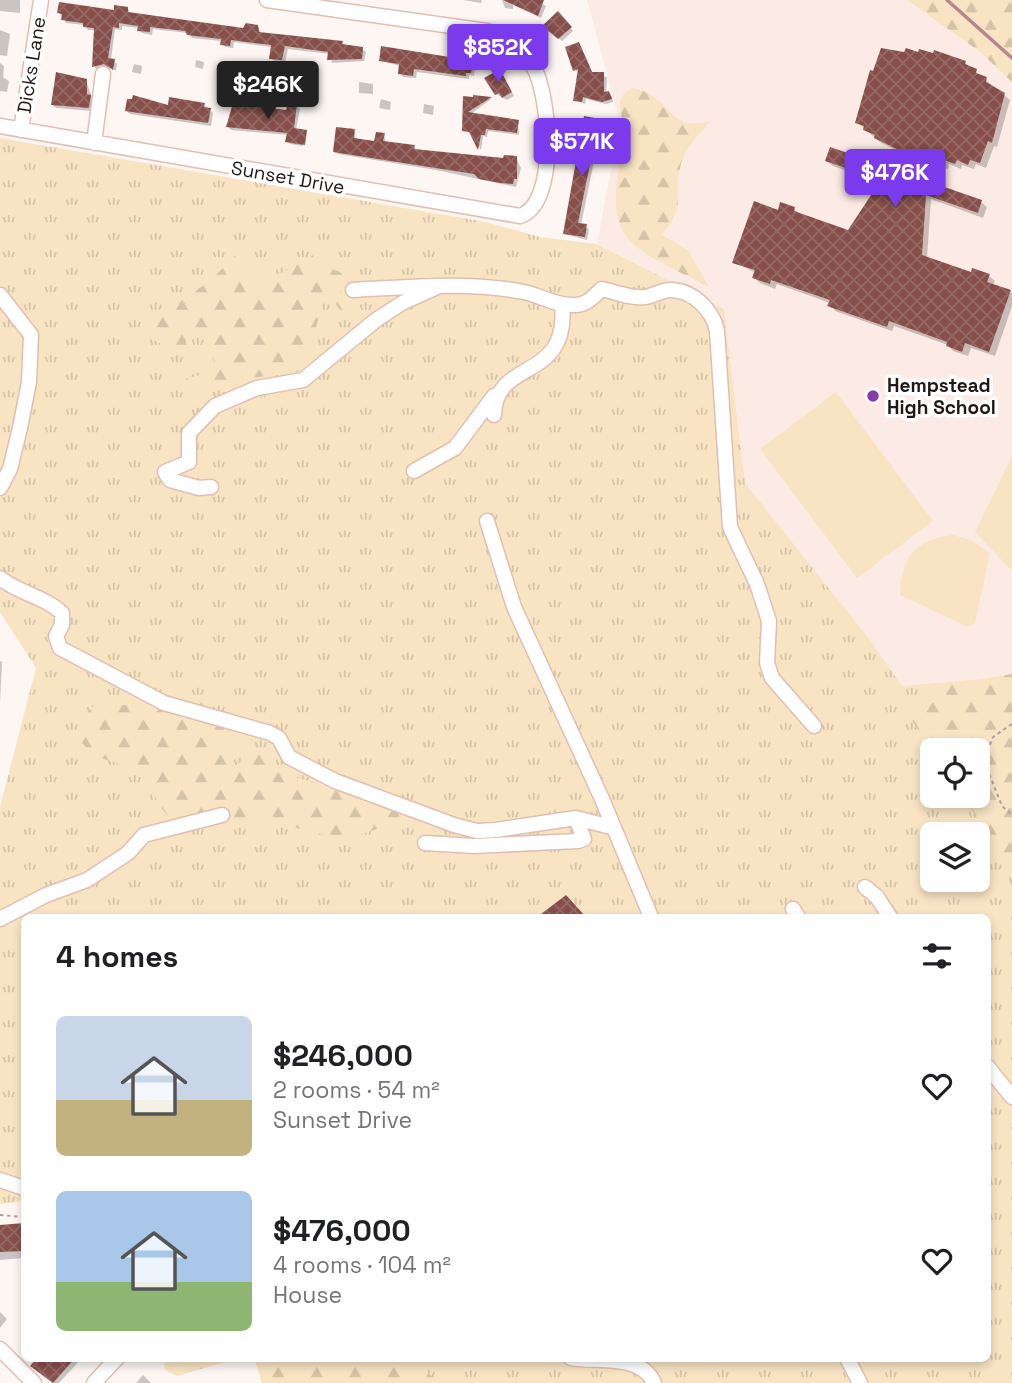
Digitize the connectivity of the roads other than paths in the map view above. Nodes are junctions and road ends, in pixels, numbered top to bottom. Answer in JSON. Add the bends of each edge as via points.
{"nodes":[{"id":1,"x":41,"y":0,"type":"edge"},
{"id":2,"x":267,"y":0,"type":"edge"},
{"id":3,"x":103,"y":74,"type":"dead end"},
{"id":4,"x":0,"y":126,"type":"edge"},
{"id":5,"x":21,"y":130,"type":"junction"},
{"id":6,"x":94,"y":143,"type":"junction"},
{"id":7,"x":439,"y":286,"type":"junction"},
{"id":8,"x":353,"y":290,"type":"dead end"},
{"id":9,"x":0,"y":295,"type":"edge"},
{"id":10,"x":562,"y":304,"type":"junction"},
{"id":11,"x":495,"y":395,"type":"junction"},
{"id":12,"x":494,"y":415,"type":"dead end"},
{"id":13,"x":414,"y":471,"type":"dead end"},
{"id":14,"x":211,"y":487,"type":"dead end"},
{"id":15,"x":0,"y":488,"type":"edge"},
{"id":16,"x":486,"y":521,"type":"dead end"},
{"id":17,"x":0,"y":578,"type":"edge"},
{"id":18,"x":814,"y":726,"type":"dead end"},
{"id":19,"x":222,"y":815,"type":"dead end"},
{"id":20,"x":576,"y":818,"type":"junction"},
{"id":21,"x":548,"y":822,"type":"junction"},
{"id":22,"x":611,"y":827,"type":"junction"},
{"id":23,"x":425,"y":843,"type":"dead end"},
{"id":24,"x":553,"y":843,"type":"junction"},
{"id":25,"x":865,"y":887,"type":"dead end"},
{"id":26,"x":649,"y":914,"type":"edge"},
{"id":27,"x":888,"y":914,"type":"edge"},
{"id":28,"x":0,"y":919,"type":"edge"},
{"id":29,"x":991,"y":1071,"type":"edge"},
{"id":30,"x":1012,"y":1097,"type":"edge"},
{"id":31,"x":0,"y":1180,"type":"edge"},
{"id":32,"x":21,"y":1187,"type":"edge"},
{"id":33,"x":0,"y":1349,"type":"edge"},
{"id":34,"x":113,"y":1362,"type":"edge"},
{"id":35,"x":611,"y":1362,"type":"edge"},
{"id":36,"x":849,"y":1362,"type":"edge"},
{"id":37,"x":34,"y":1383,"type":"edge"},
{"id":38,"x":94,"y":1383,"type":"edge"},
{"id":39,"x":654,"y":1383,"type":"edge"},
{"id":40,"x":860,"y":1383,"type":"edge"}],
"edges":[{"from":1,"to":5,"type":"street","name":"Dicks Lane"},
{"from":2,"to":6,"type":"street","name":"Sunset Drive","via":[[502,36],[522,50],[535,68],[544,95],[549,136],[539,196],[526,214]]},
{"from":3,"to":6,"type":"street"},
{"from":4,"to":5,"type":"street","name":"Sunset Drive"},
{"from":5,"to":6,"type":"street","name":"Sunset Drive"},
{"from":7,"to":8,"type":"street"},
{"from":7,"to":10,"type":"street","via":[[526,292]]},
{"from":7,"to":14,"type":"street","via":[[393,309],[303,380],[257,388],[215,407],[189,433],[189,462],[165,472],[170,480],[186,486]]},
{"from":9,"to":15,"type":"street","via":[[31,335],[29,382],[18,437]]},
{"from":10,"to":11,"type":"street","via":[[564,320],[552,350]]},
{"from":10,"to":18,"type":"street","via":[[592,301],[602,289],[647,297],[671,290],[698,301],[714,317],[730,527],[769,621],[767,663],[772,678]]},
{"from":11,"to":12,"type":"street"},
{"from":11,"to":13,"type":"street","via":[[455,448]]},
{"from":16,"to":22,"type":"street","via":[[514,607]]},
{"from":17,"to":21,"type":"street","via":[[52,603],[62,613],[56,636],[60,648],[164,703],[270,733],[279,738],[289,758],[335,781],[477,831]]},
{"from":19,"to":28,"type":"street","via":[[144,835],[128,853],[87,880]]},
{"from":20,"to":21,"type":"street"},
{"from":20,"to":22,"type":"street"},
{"from":20,"to":24,"type":"street","via":[[584,839]]},
{"from":21,"to":24,"type":"street"},
{"from":22,"to":26,"type":"street"},
{"from":23,"to":24,"type":"street"},
{"from":25,"to":27,"type":"street"},
{"from":29,"to":30,"type":"street"},
{"from":31,"to":32,"type":"street"},
{"from":33,"to":37,"type":"street"},
{"from":34,"to":38,"type":"street"},
{"from":35,"to":39,"type":"street","via":[[642,1368]]},
{"from":36,"to":40,"type":"street"}]}
